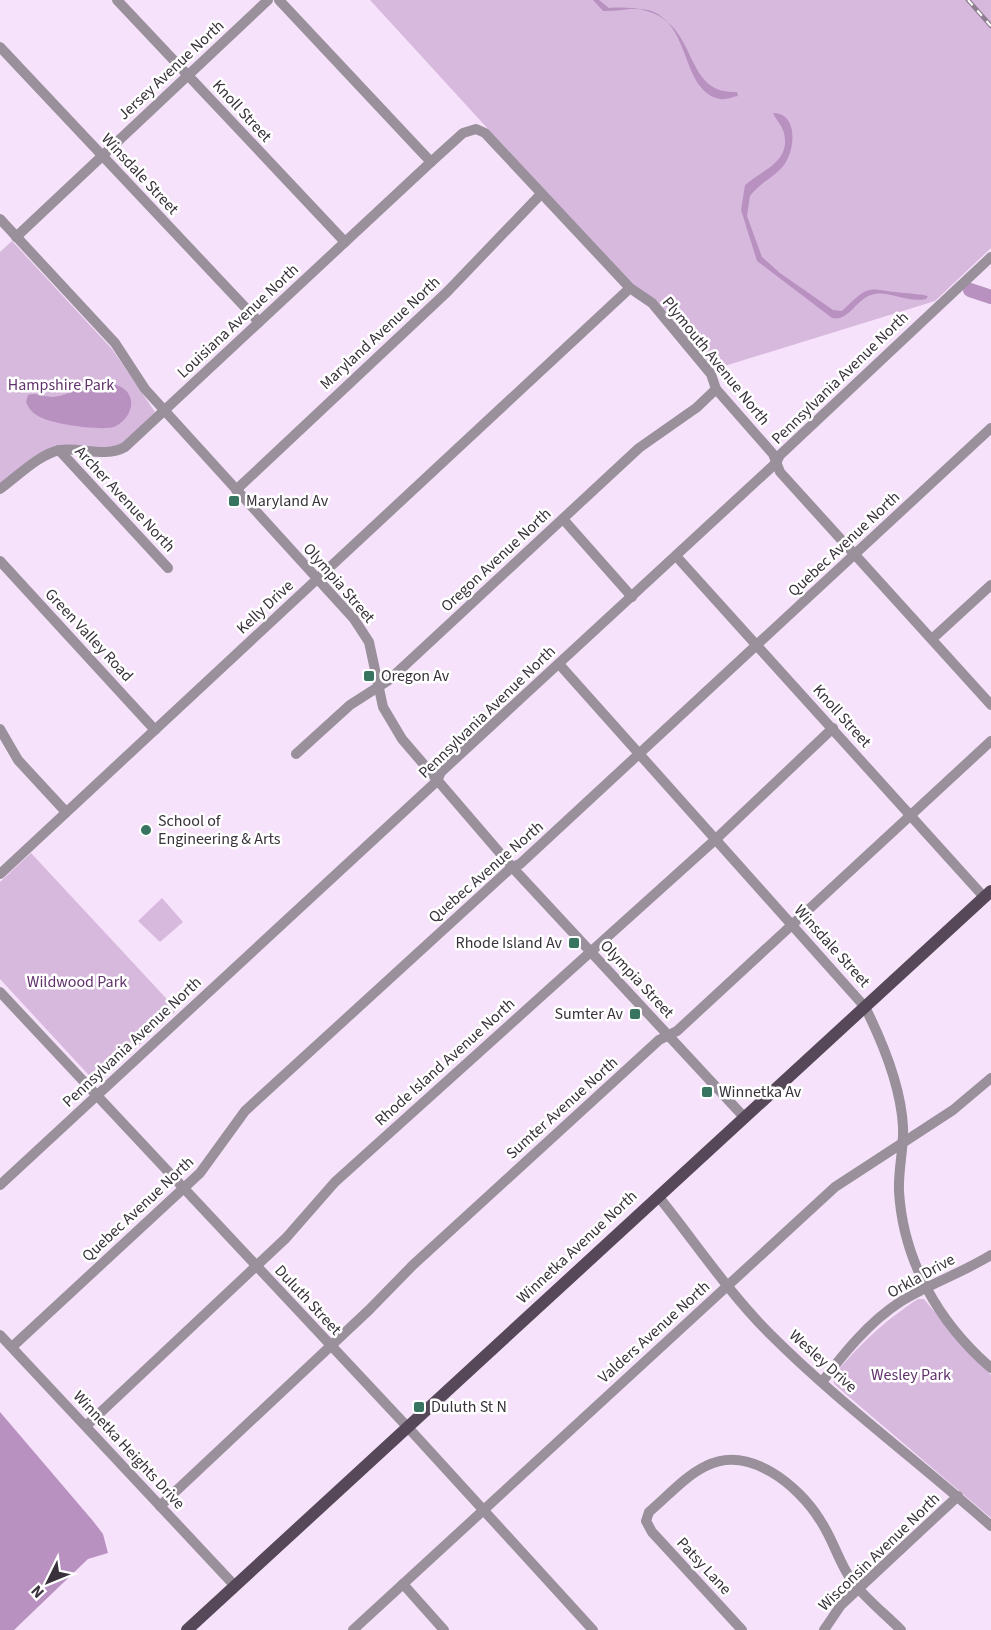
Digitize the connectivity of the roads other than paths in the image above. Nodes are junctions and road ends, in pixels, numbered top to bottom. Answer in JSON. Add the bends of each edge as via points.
{"nodes":[{"id":1,"x":117,"y":0,"type":"edge"},
{"id":2,"x":268,"y":0,"type":"edge"},
{"id":3,"x":279,"y":0,"type":"edge"},
{"id":4,"x":0,"y":47,"type":"edge"},
{"id":5,"x":188,"y":75,"type":"junction"},
{"id":6,"x":476,"y":129,"type":"joint"},
{"id":7,"x":102,"y":156,"type":"junction"},
{"id":8,"x":431,"y":162,"type":"junction"},
{"id":9,"x":541,"y":194,"type":"junction"},
{"id":10,"x":0,"y":219,"type":"edge"},
{"id":11,"x":16,"y":237,"type":"junction"},
{"id":12,"x":345,"y":242,"type":"junction"},
{"id":13,"x":991,"y":256,"type":"edge"},
{"id":14,"x":630,"y":288,"type":"junction"},
{"id":15,"x":259,"y":322,"type":"junction"},
{"id":16,"x":716,"y":389,"type":"junction"},
{"id":17,"x":165,"y":411,"type":"junction"},
{"id":18,"x":991,"y":428,"type":"edge"},
{"id":19,"x":59,"y":450,"type":"junction"},
{"id":20,"x":776,"y":463,"type":"junction"},
{"id":21,"x":0,"y":489,"type":"edge"},
{"id":22,"x":236,"y":490,"type":"junction"},
{"id":23,"x":562,"y":519,"type":"junction"},
{"id":24,"x":855,"y":555,"type":"junction"},
{"id":25,"x":676,"y":556,"type":"junction"},
{"id":26,"x":0,"y":561,"type":"edge"},
{"id":27,"x":168,"y":568,"type":"dead end"},
{"id":28,"x":318,"y":579,"type":"junction"},
{"id":29,"x":991,"y":585,"type":"edge"},
{"id":30,"x":632,"y":597,"type":"junction"},
{"id":31,"x":932,"y":639,"type":"junction"},
{"id":32,"x":757,"y":645,"type":"junction"},
{"id":33,"x":559,"y":664,"type":"junction"},
{"id":34,"x":379,"y":686,"type":"junction"},
{"id":35,"x":991,"y":705,"type":"edge"},
{"id":36,"x":833,"y":728,"type":"junction"},
{"id":37,"x":0,"y":729,"type":"edge"},
{"id":38,"x":155,"y":730,"type":"junction"},
{"id":39,"x":991,"y":741,"type":"edge"},
{"id":40,"x":296,"y":754,"type":"dead end"},
{"id":41,"x":639,"y":754,"type":"junction"},
{"id":42,"x":437,"y":781,"type":"junction"},
{"id":43,"x":66,"y":812,"type":"junction"},
{"id":44,"x":910,"y":815,"type":"junction"},
{"id":45,"x":716,"y":840,"type":"junction"},
{"id":46,"x":512,"y":867,"type":"junction"},
{"id":47,"x":0,"y":874,"type":"edge"},
{"id":48,"x":988,"y":894,"type":"edge"},
{"id":49,"x":792,"y":924,"type":"junction"},
{"id":50,"x":590,"y":951,"type":"junction"},
{"id":51,"x":0,"y":992,"type":"edge"},
{"id":52,"x":865,"y":1007,"type":"junction"},
{"id":53,"x":668,"y":1035,"type":"junction"},
{"id":54,"x":991,"y":1078,"type":"edge"},
{"id":55,"x":96,"y":1095,"type":"junction"},
{"id":56,"x":744,"y":1118,"type":"junction"},
{"id":57,"x":901,"y":1144,"type":"junction"},
{"id":58,"x":0,"y":1185,"type":"edge"},
{"id":59,"x":183,"y":1188,"type":"junction"},
{"id":60,"x":658,"y":1196,"type":"junction"},
{"id":61,"x":991,"y":1254,"type":"edge"},
{"id":62,"x":257,"y":1267,"type":"junction"},
{"id":63,"x":727,"y":1286,"type":"junction"},
{"id":64,"x":925,"y":1289,"type":"junction"},
{"id":65,"x":0,"y":1335,"type":"edge"},
{"id":66,"x":331,"y":1346,"type":"junction"},
{"id":67,"x":12,"y":1347,"type":"junction"},
{"id":68,"x":991,"y":1368,"type":"edge"},
{"id":69,"x":822,"y":1382,"type":"junction"},
{"id":70,"x":86,"y":1426,"type":"junction"},
{"id":71,"x":406,"y":1426,"type":"junction"},
{"id":72,"x":958,"y":1497,"type":"junction"},
{"id":73,"x":160,"y":1506,"type":"junction"},
{"id":74,"x":483,"y":1509,"type":"junction"},
{"id":75,"x":991,"y":1526,"type":"edge"},
{"id":76,"x":403,"y":1584,"type":"junction"},
{"id":77,"x":235,"y":1586,"type":"junction"},
{"id":78,"x":859,"y":1590,"type":"junction"},
{"id":79,"x":187,"y":1630,"type":"edge"},
{"id":80,"x":353,"y":1630,"type":"edge"},
{"id":81,"x":444,"y":1630,"type":"edge"},
{"id":82,"x":593,"y":1630,"type":"edge"},
{"id":83,"x":742,"y":1630,"type":"edge"},
{"id":84,"x":824,"y":1630,"type":"edge"},
{"id":85,"x":901,"y":1630,"type":"edge"}],
"edges":[{"from":1,"to":5,"type":"street","name":"Knoll Street"},
{"from":2,"to":5,"type":"street","name":"Jersey Avenue North"},
{"from":3,"to":8,"type":"street"},
{"from":4,"to":7,"type":"street","name":"Winsdale Street"},
{"from":5,"to":7,"type":"street","name":"Jersey Avenue North"},
{"from":5,"to":12,"type":"street","name":"Knoll Street"},
{"from":6,"to":8,"type":"street","name":"Louisiana Avenue North","via":[[463,133]]},
{"from":6,"to":9,"type":"street","name":"Plymouth Avenue North","via":[[485,133]]},
{"from":7,"to":11,"type":"street","name":"Jersey Avenue North"},
{"from":7,"to":15,"type":"street","name":"Winsdale Street"},
{"from":8,"to":12,"type":"street","name":"Louisiana Avenue North"},
{"from":9,"to":14,"type":"street","name":"Plymouth Avenue North"},
{"from":9,"to":22,"type":"street","name":"Maryland Avenue North","via":[[447,292]]},
{"from":10,"to":11,"type":"street","name":"Olympia Street"},
{"from":11,"to":17,"type":"street","name":"Olympia Street","via":[[115,343],[145,389]]},
{"from":12,"to":15,"type":"street","name":"Louisiana Avenue North"},
{"from":13,"to":20,"type":"street","name":"Pennsylvania Avenue North"},
{"from":14,"to":16,"type":"street","name":"Plymouth Avenue North","via":[[652,303],[711,374]]},
{"from":14,"to":28,"type":"street","name":"Kelly Drive"},
{"from":15,"to":17,"type":"street","name":"Louisiana Avenue North"},
{"from":16,"to":20,"type":"street","name":"Plymouth Avenue North","via":[[773,454]]},
{"from":16,"to":23,"type":"street","name":"Oregon Avenue North","via":[[639,448]]},
{"from":17,"to":19,"type":"street","name":"Louisiana Avenue North","via":[[117,451]]},
{"from":17,"to":22,"type":"street","name":"Olympia Street"},
{"from":18,"to":24,"type":"street","name":"Quebec Avenue North"},
{"from":19,"to":21,"type":"street"},
{"from":19,"to":27,"type":"street","name":"Archer Avenue North"},
{"from":20,"to":24,"type":"street","name":"Plymouth Avenue North"},
{"from":20,"to":25,"type":"street","name":"Pennsylvania Avenue North"},
{"from":22,"to":28,"type":"street","name":"Olympia Street"},
{"from":23,"to":30,"type":"street"},
{"from":23,"to":34,"type":"street","name":"Oregon Avenue North"},
{"from":24,"to":31,"type":"street","name":"Plymouth Avenue North"},
{"from":24,"to":32,"type":"street","name":"Quebec Avenue North"},
{"from":25,"to":30,"type":"street","name":"Pennsylvania Avenue North"},
{"from":25,"to":32,"type":"street","name":"Knoll Street"},
{"from":26,"to":38,"type":"street","name":"Green Valley Road"},
{"from":28,"to":34,"type":"street","name":"Olympia Street","via":[[363,630]]},
{"from":28,"to":38,"type":"street","name":"Kelly Drive"},
{"from":29,"to":31,"type":"street"},
{"from":30,"to":33,"type":"street","name":"Pennsylvania Avenue North"},
{"from":31,"to":35,"type":"street","name":"Plymouth Avenue North"},
{"from":32,"to":36,"type":"street","name":"Knoll Street"},
{"from":32,"to":41,"type":"street","name":"Quebec Avenue North"},
{"from":33,"to":41,"type":"street","name":"Winsdale Street"},
{"from":33,"to":42,"type":"street","name":"Pennsylvania Avenue North","via":[[441,772]]},
{"from":34,"to":40,"type":"street","name":"Oregon Avenue North","via":[[350,705]]},
{"from":34,"to":42,"type":"street","name":"Olympia Street","via":[[388,718]]},
{"from":36,"to":44,"type":"street","name":"Knoll Street"},
{"from":36,"to":45,"type":"street","name":"Rhode Island Avenue North"},
{"from":37,"to":43,"type":"street","via":[[18,760]]},
{"from":38,"to":43,"type":"street","name":"Kelly Drive"},
{"from":39,"to":44,"type":"street","name":"Sumter Avenue North"},
{"from":41,"to":45,"type":"street","name":"Winsdale Street"},
{"from":41,"to":46,"type":"street","name":"Quebec Avenue North","via":[[520,864]]},
{"from":42,"to":46,"type":"street","name":"Olympia Street"},
{"from":42,"to":55,"type":"street","name":"Pennsylvania Avenue North"},
{"from":43,"to":47,"type":"street","name":"Kelly Drive"},
{"from":44,"to":48,"type":"street","name":"Knoll Street"},
{"from":44,"to":49,"type":"street","name":"Sumter Avenue North"},
{"from":45,"to":49,"type":"street","name":"Winsdale Street"},
{"from":45,"to":50,"type":"street","name":"Rhode Island Avenue North"},
{"from":46,"to":50,"type":"street","name":"Olympia Street"},
{"from":46,"to":59,"type":"street","name":"Quebec Avenue North","via":[[258,1098],[212,1159]]},
{"from":48,"to":52,"type":"main road","name":"Winnetka Avenue North"},
{"from":49,"to":52,"type":"street","name":"Winsdale Street"},
{"from":49,"to":53,"type":"street","name":"Sumter Avenue North","via":[[677,1031]]},
{"from":50,"to":53,"type":"street","name":"Olympia Street"},
{"from":50,"to":62,"type":"street","name":"Rhode Island Avenue North","via":[[335,1182]]},
{"from":51,"to":55,"type":"street","name":"Duluth Street"},
{"from":52,"to":56,"type":"main road","name":"Winnetka Avenue North"},
{"from":52,"to":57,"type":"street","name":"Winsdale Street","via":[[882,1040],[895,1086],[903,1128]]},
{"from":53,"to":56,"type":"street","name":"Olympia Street"},
{"from":53,"to":66,"type":"street","name":"Sumter Avenue North","via":[[412,1265]]},
{"from":54,"to":57,"type":"street","name":"Valders Avenue North","via":[[953,1110]]},
{"from":55,"to":58,"type":"street","name":"Pennsylvania Avenue North"},
{"from":55,"to":59,"type":"street","name":"Duluth Street"},
{"from":56,"to":60,"type":"main road","name":"Winnetka Avenue North"},
{"from":57,"to":63,"type":"street","name":"Valders Avenue North","via":[[835,1187]]},
{"from":57,"to":64,"type":"street","name":"Winsdale Street","via":[[902,1214]]},
{"from":59,"to":62,"type":"street","name":"Duluth Street"},
{"from":59,"to":67,"type":"street","name":"Quebec Avenue North"},
{"from":60,"to":63,"type":"street","name":"Wesley Drive"},
{"from":60,"to":71,"type":"main road","name":"Winnetka Avenue North"},
{"from":61,"to":64,"type":"street","name":"Orkla Drive"},
{"from":62,"to":66,"type":"street","name":"Duluth Street"},
{"from":62,"to":70,"type":"street","name":"Rhode Island Avenue North"},
{"from":63,"to":69,"type":"street","name":"Wesley Drive","via":[[769,1333]]},
{"from":63,"to":74,"type":"street","name":"Valders Avenue North"},
{"from":64,"to":68,"type":"street","name":"Winsdale Street","via":[[946,1320]]},
{"from":64,"to":69,"type":"street","name":"Orkla Drive","via":[[880,1317]]},
{"from":65,"to":67,"type":"street","name":"Winnetka Heights Drive"},
{"from":66,"to":71,"type":"street","name":"Duluth Street"},
{"from":66,"to":73,"type":"street","name":"Sumter Avenue North"},
{"from":67,"to":70,"type":"street","name":"Winnetka Heights Drive"},
{"from":69,"to":72,"type":"street","name":"Wesley Drive"},
{"from":70,"to":73,"type":"street","name":"Winnetka Heights Drive"},
{"from":71,"to":74,"type":"street","name":"Duluth Street"},
{"from":71,"to":77,"type":"main road","name":"Winnetka Avenue North"},
{"from":72,"to":75,"type":"street","name":"Wesley Drive"},
{"from":72,"to":78,"type":"street","name":"Wisconsin Avenue North"},
{"from":73,"to":77,"type":"street","name":"Winnetka Heights Drive"},
{"from":74,"to":76,"type":"street","name":"Valders Avenue North"},
{"from":74,"to":82,"type":"street","name":"Duluth Street"},
{"from":76,"to":80,"type":"street","name":"Valders Avenue North"},
{"from":76,"to":81,"type":"street"},
{"from":77,"to":79,"type":"main road","name":"Winnetka Avenue North"},
{"from":78,"to":83,"type":"street","name":"Patsy Lane","via":[[820,1519],[807,1502],[775,1475],[750,1462],[730,1459],[705,1466],[649,1512],[646,1521]]},
{"from":78,"to":84,"type":"street","name":"Wisconsin Avenue North","via":[[833,1614]]},
{"from":78,"to":85,"type":"street"}]}
